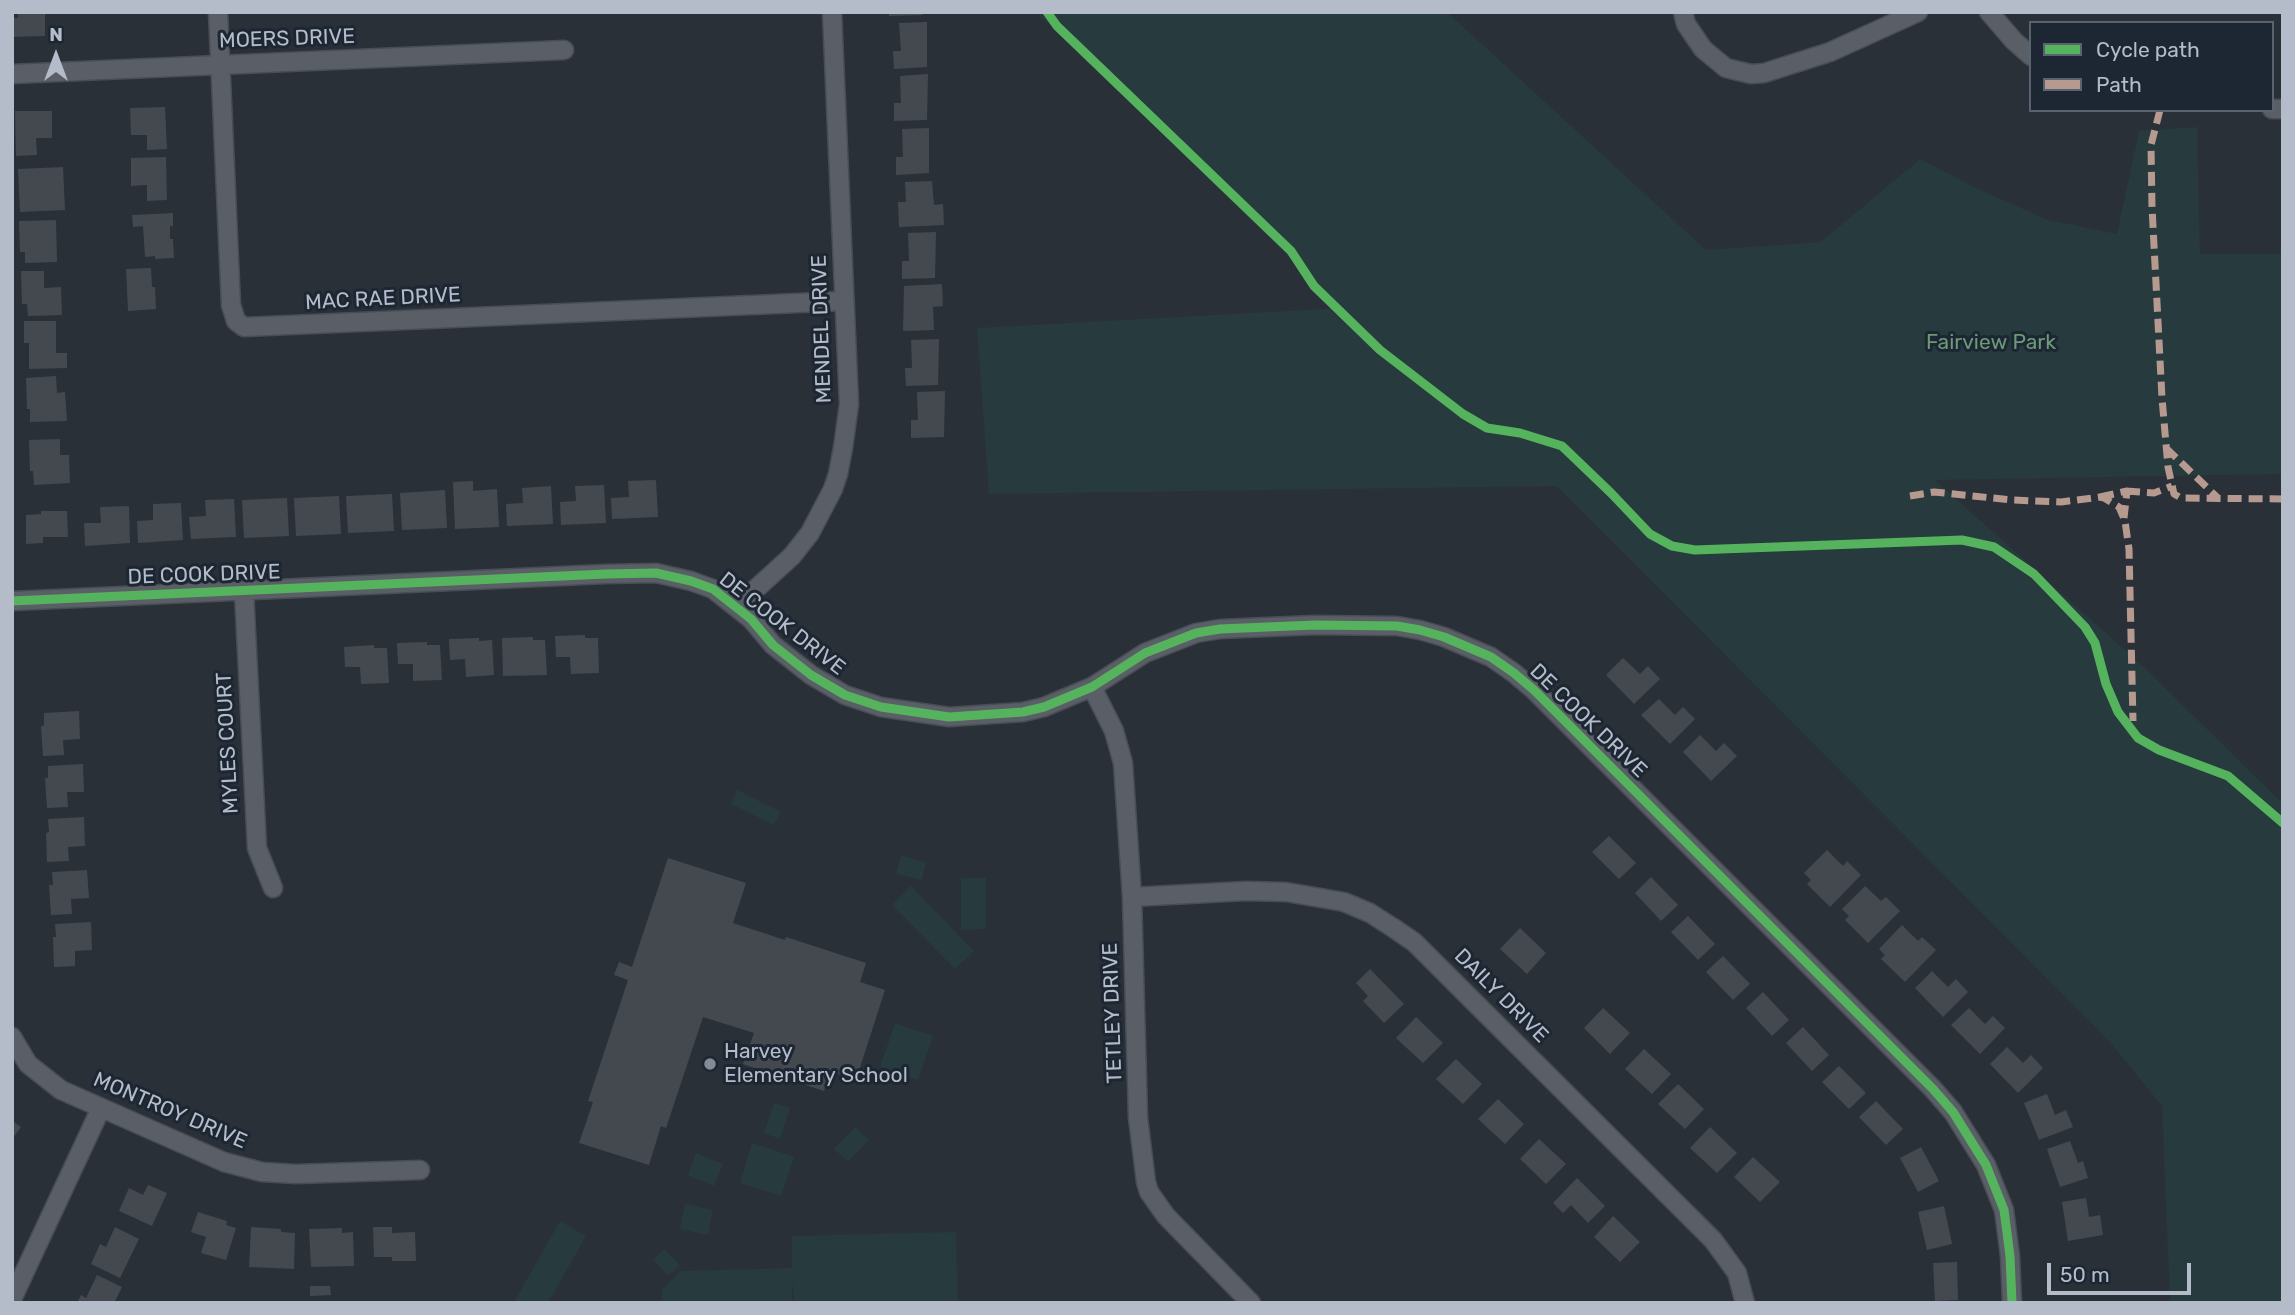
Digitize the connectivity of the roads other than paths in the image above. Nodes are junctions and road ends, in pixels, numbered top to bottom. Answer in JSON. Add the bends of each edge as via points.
{"nodes":[{"id":1,"x":218,"y":12,"type":"edge"},
{"id":2,"x":832,"y":12,"type":"edge"},
{"id":3,"x":1682,"y":12,"type":"edge"},
{"id":4,"x":1918,"y":12,"type":"edge"},
{"id":5,"x":1989,"y":12,"type":"edge"},
{"id":6,"x":564,"y":50,"type":"dead end"},
{"id":7,"x":2029,"y":54,"type":"edge"},
{"id":8,"x":221,"y":65,"type":"junction"},
{"id":9,"x":12,"y":74,"type":"edge"},
{"id":10,"x":844,"y":301,"type":"junction"},
{"id":11,"x":244,"y":592,"type":"junction"},
{"id":12,"x":12,"y":601,"type":"edge"},
{"id":13,"x":737,"y":606,"type":"junction"},
{"id":14,"x":1092,"y":687,"type":"junction"},
{"id":15,"x":273,"y":888,"type":"dead end"},
{"id":16,"x":1132,"y":897,"type":"junction"},
{"id":17,"x":12,"y":1037,"type":"edge"},
{"id":18,"x":101,"y":1108,"type":"junction"},
{"id":19,"x":420,"y":1170,"type":"dead end"},
{"id":20,"x":12,"y":1299,"type":"edge"},
{"id":21,"x":1251,"y":1303,"type":"edge"},
{"id":22,"x":1745,"y":1303,"type":"edge"},
{"id":23,"x":2012,"y":1303,"type":"edge"}],
"edges":[{"from":1,"to":8,"type":"street","name":"MAC RAE DRIVE"},
{"from":2,"to":10,"type":"street","name":"MENDEL DRIVE"},
{"from":3,"to":4,"type":"street","via":[[1703,49],[1727,68],[1751,74],[1830,52]]},
{"from":5,"to":7,"type":"street"},
{"from":6,"to":8,"type":"street","name":"MOERS DRIVE"},
{"from":8,"to":9,"type":"street","name":"MOERS DRIVE"},
{"from":8,"to":10,"type":"street","name":"MAC RAE DRIVE","via":[[231,305],[236,321],[244,327]]},
{"from":10,"to":13,"type":"street","name":"MENDEL DRIVE","via":[[849,404],[838,474],[822,513],[792,556]]},
{"from":11,"to":12,"type":"street","name":"DE COOK DRIVE"},
{"from":11,"to":13,"type":"street","name":"DE COOK DRIVE","via":[[656,573],[691,580]]},
{"from":11,"to":15,"type":"street","name":"MYLES COURT","via":[[257,848]]},
{"from":13,"to":14,"type":"street","name":"DE COOK DRIVE","via":[[773,645],[811,676],[881,708],[949,718],[977,717],[1044,707]]},
{"from":14,"to":16,"type":"street","name":"TETLEY DRIVE","via":[[1124,763]]},
{"from":14,"to":23,"type":"street","name":"DE COOK DRIVE","via":[[1172,641],[1246,627],[1397,626],[1491,657],[1514,673],[1953,1112],[1986,1165],[2004,1210]]},
{"from":16,"to":21,"type":"street","name":"TETLEY DRIVE","via":[[1138,1118],[1146,1182],[1166,1216]]},
{"from":16,"to":22,"type":"street","name":"DAILY DRIVE","via":[[1286,891],[1345,902],[1392,927],[1414,942],[1713,1240],[1737,1273]]},
{"from":17,"to":18,"type":"street","name":"MONTROY DRIVE","via":[[28,1064],[42,1076]]},
{"from":18,"to":19,"type":"street","name":"MONTROY DRIVE","via":[[224,1162],[262,1172]]},
{"from":18,"to":20,"type":"street"}]}
